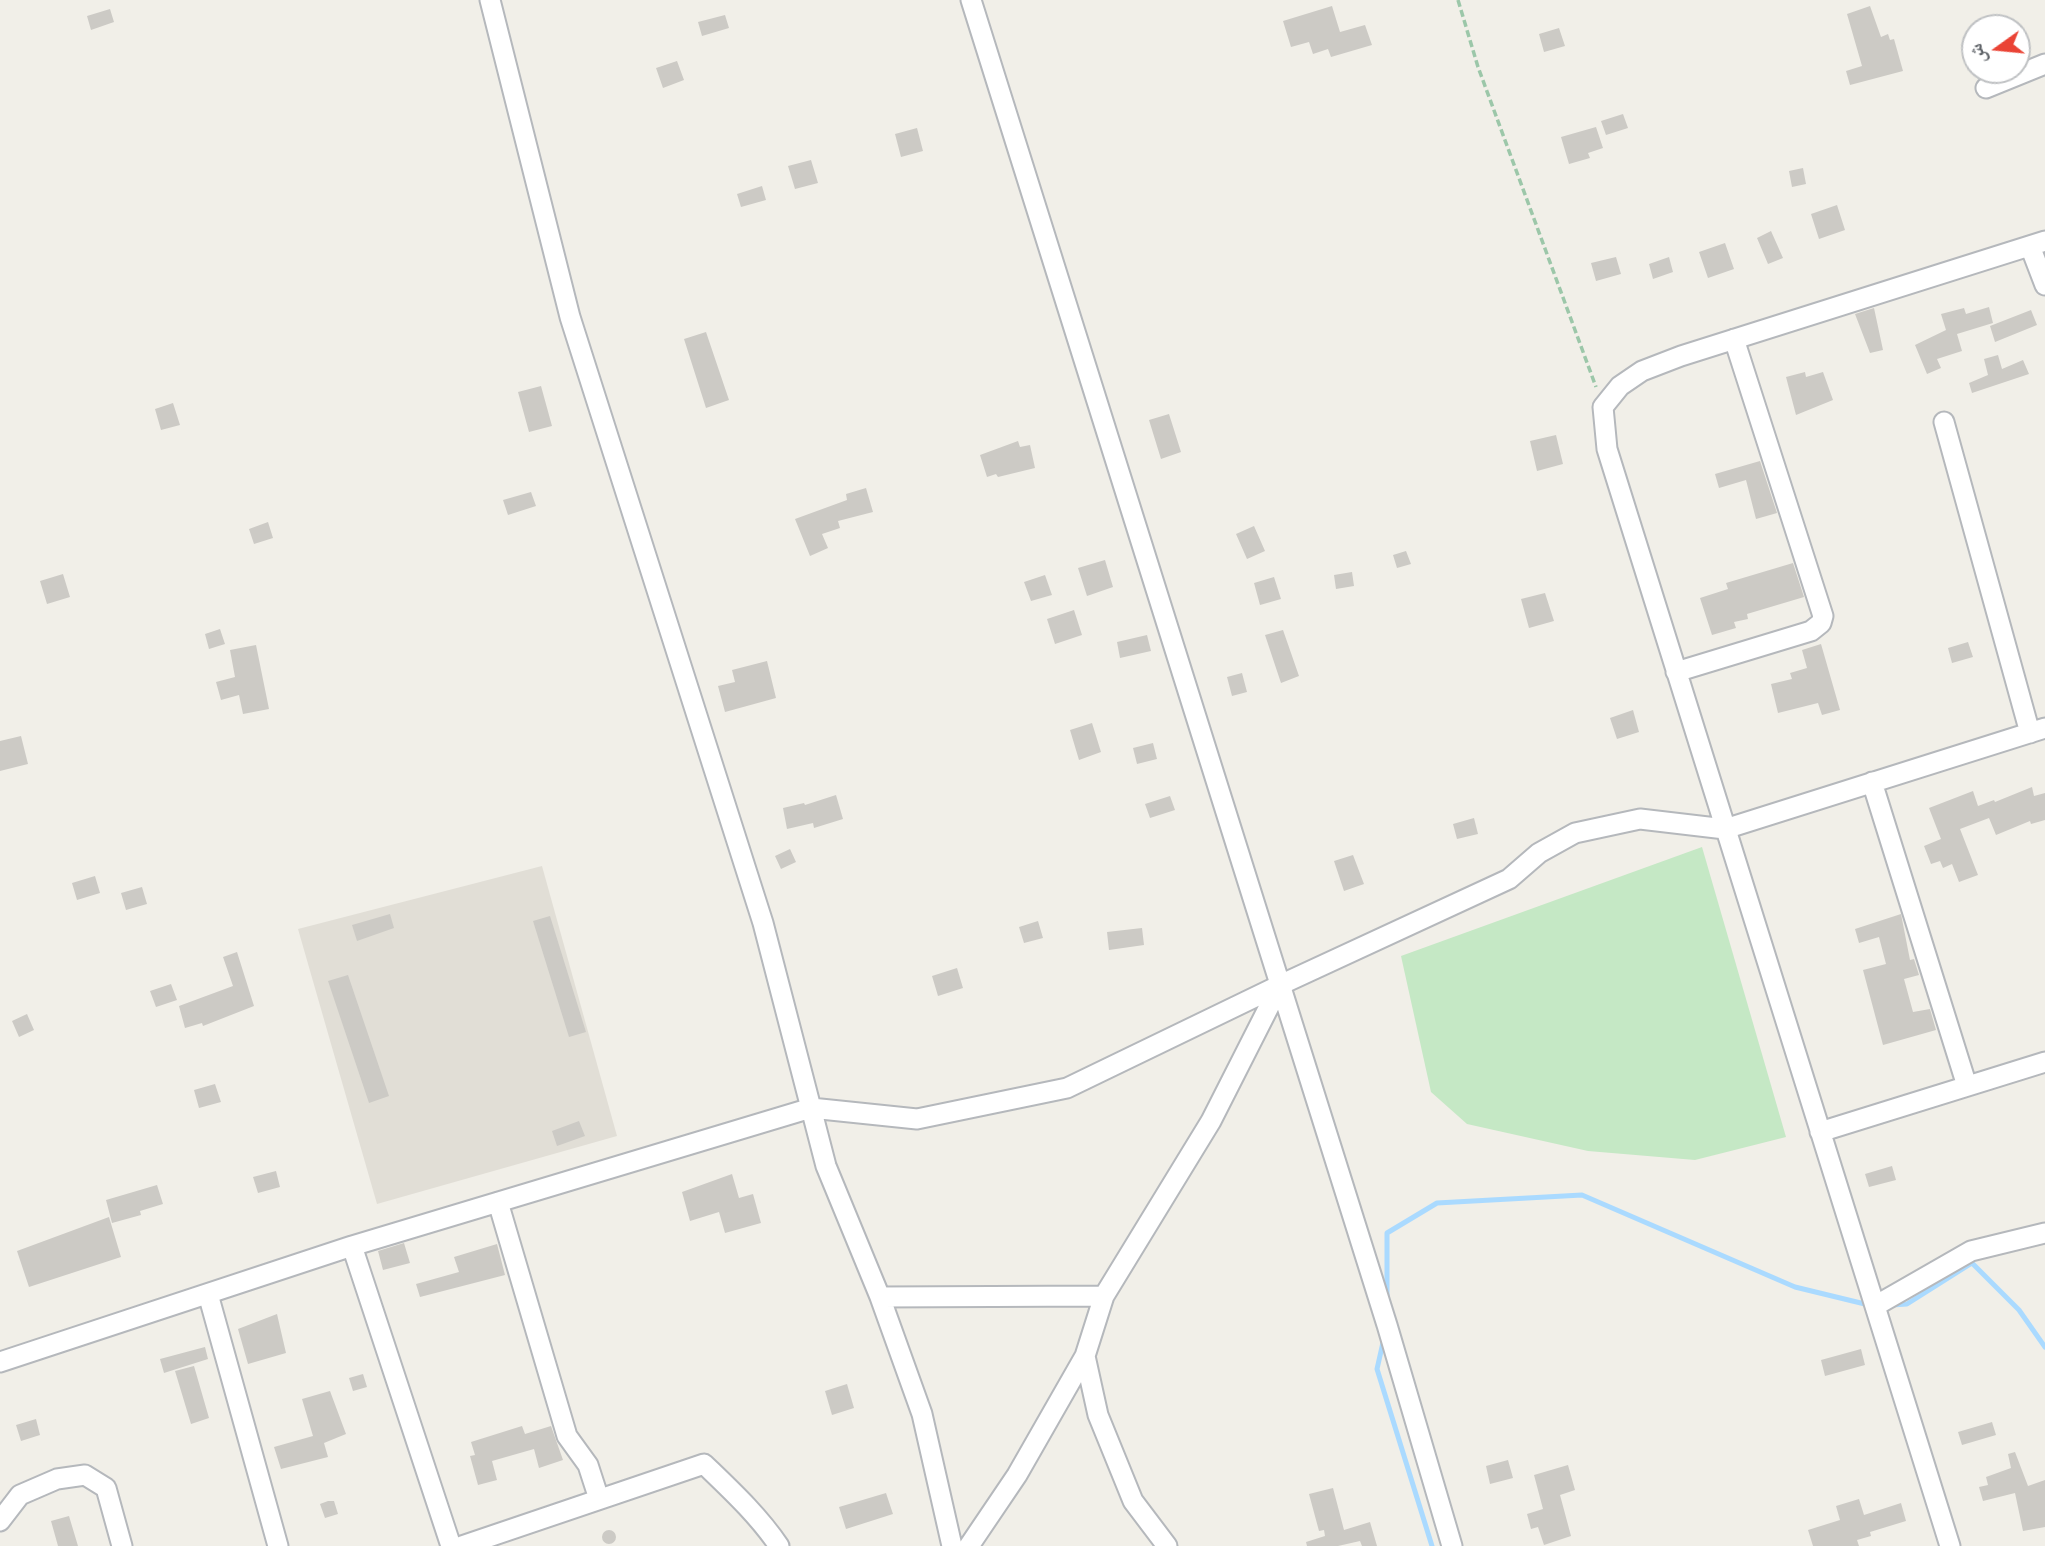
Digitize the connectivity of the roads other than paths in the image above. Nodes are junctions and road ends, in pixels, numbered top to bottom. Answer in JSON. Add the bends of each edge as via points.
{"nodes":[{"id":1,"x":491,"y":0,"type":"edge"},
{"id":2,"x":971,"y":0,"type":"edge"},
{"id":3,"x":2045,"y":64,"type":"edge"},
{"id":4,"x":1986,"y":88,"type":"dead end"},
{"id":5,"x":2038,"y":243,"type":"edge"},
{"id":6,"x":2045,"y":285,"type":"edge"},
{"id":7,"x":1734,"y":339,"type":"junction"},
{"id":8,"x":1944,"y":422,"type":"dead end"},
{"id":9,"x":1676,"y":672,"type":"junction"},
{"id":10,"x":2037,"y":730,"type":"edge"},
{"id":11,"x":1872,"y":782,"type":"junction"},
{"id":12,"x":1725,"y":829,"type":"junction"},
{"id":13,"x":1280,"y":985,"type":"junction"},
{"id":14,"x":2045,"y":1062,"type":"edge"},
{"id":15,"x":1968,"y":1086,"type":"junction"},
{"id":16,"x":811,"y":1108,"type":"junction"},
{"id":17,"x":1820,"y":1132,"type":"junction"},
{"id":18,"x":498,"y":1202,"type":"junction"},
{"id":19,"x":2045,"y":1233,"type":"edge"},
{"id":20,"x":352,"y":1246,"type":"junction"},
{"id":21,"x":208,"y":1294,"type":"junction"},
{"id":22,"x":1104,"y":1296,"type":"junction"},
{"id":23,"x":880,"y":1297,"type":"junction"},
{"id":24,"x":1875,"y":1306,"type":"junction"},
{"id":25,"x":1084,"y":1356,"type":"junction"},
{"id":26,"x":0,"y":1362,"type":"edge"},
{"id":27,"x":599,"y":1499,"type":"junction"},
{"id":28,"x":0,"y":1521,"type":"edge"},
{"id":29,"x":122,"y":1546,"type":"edge"},
{"id":30,"x":278,"y":1546,"type":"edge"},
{"id":31,"x":451,"y":1546,"type":"edge"},
{"id":32,"x":462,"y":1546,"type":"edge"},
{"id":33,"x":779,"y":1546,"type":"edge"},
{"id":34,"x":952,"y":1546,"type":"edge"},
{"id":35,"x":969,"y":1546,"type":"edge"},
{"id":36,"x":1167,"y":1546,"type":"edge"},
{"id":37,"x":1452,"y":1546,"type":"edge"},
{"id":38,"x":1950,"y":1546,"type":"edge"}],
"edges":[{"from":1,"to":16,"type":"street","via":[[570,317],[763,923]]},
{"from":2,"to":13,"type":"street"},
{"from":3,"to":4,"type":"street"},
{"from":5,"to":6,"type":"street"},
{"from":5,"to":7,"type":"street"},
{"from":7,"to":9,"type":"street","via":[[1642,372],[1620,386],[1603,407],[1607,449]]},
{"from":7,"to":9,"type":"street","via":[[1824,616],[1811,631]]},
{"from":8,"to":10,"type":"street"},
{"from":9,"to":12,"type":"street"},
{"from":10,"to":11,"type":"street"},
{"from":11,"to":12,"type":"street"},
{"from":11,"to":15,"type":"street"},
{"from":12,"to":13,"type":"street","via":[[1640,820],[1575,833],[1539,853],[1508,879]]},
{"from":12,"to":17,"type":"street"},
{"from":13,"to":16,"type":"street","via":[[1067,1088],[917,1119]]},
{"from":13,"to":22,"type":"street","via":[[1212,1121]]},
{"from":13,"to":37,"type":"street"},
{"from":14,"to":15,"type":"street"},
{"from":15,"to":17,"type":"street"},
{"from":16,"to":18,"type":"street"},
{"from":16,"to":23,"type":"street","via":[[826,1166]]},
{"from":17,"to":24,"type":"street"},
{"from":18,"to":20,"type":"street"},
{"from":18,"to":27,"type":"street","via":[[567,1436],[588,1465]]},
{"from":19,"to":24,"type":"street","via":[[1971,1251]]},
{"from":20,"to":21,"type":"street"},
{"from":20,"to":31,"type":"street"},
{"from":21,"to":26,"type":"street"},
{"from":21,"to":30,"type":"street"},
{"from":22,"to":23,"type":"street"},
{"from":22,"to":25,"type":"street"},
{"from":23,"to":34,"type":"street","via":[[922,1414]]},
{"from":24,"to":38,"type":"street"},
{"from":25,"to":35,"type":"street","via":[[1017,1475]]},
{"from":25,"to":36,"type":"street","via":[[1098,1415],[1133,1501]]},
{"from":27,"to":32,"type":"street"},
{"from":27,"to":33,"type":"street","via":[[704,1464],[766,1526]]},
{"from":28,"to":29,"type":"street","via":[[20,1495],[57,1479],[85,1475],[106,1488]]}]}
